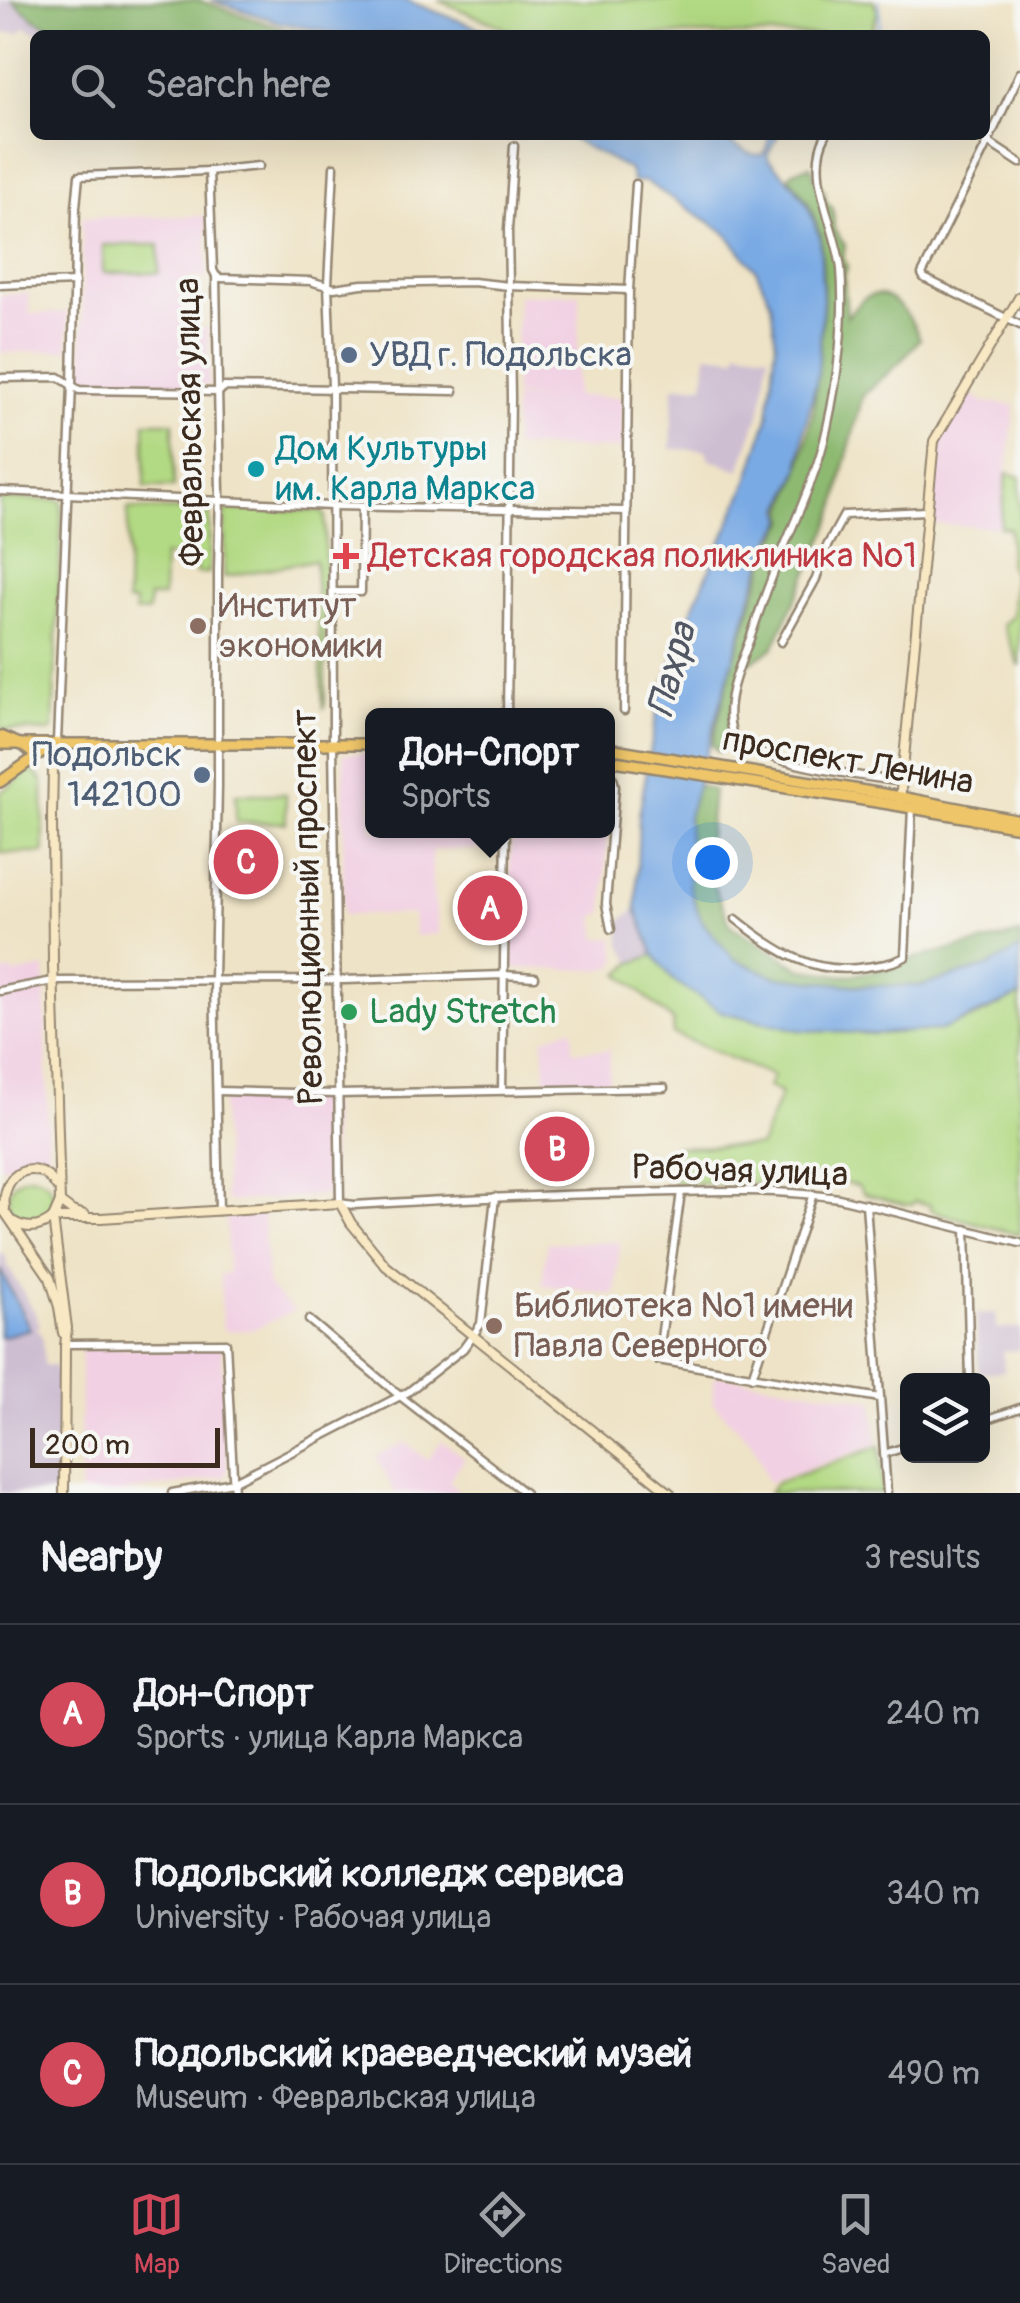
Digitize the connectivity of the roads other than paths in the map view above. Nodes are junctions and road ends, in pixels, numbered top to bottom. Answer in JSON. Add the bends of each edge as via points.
{"nodes":[{"id":1,"x":1020,"y":73,"type":"edge"},
{"id":2,"x":990,"y":138,"type":"edge"},
{"id":3,"x":824,"y":140,"type":"edge"},
{"id":4,"x":988,"y":142,"type":"joint"},
{"id":5,"x":514,"y":146,"type":"dead end"},
{"id":6,"x":1020,"y":164,"type":"edge"},
{"id":7,"x":258,"y":166,"type":"dead end"},
{"id":8,"x":334,"y":168,"type":"dead end"},
{"id":9,"x":209,"y":171,"type":"junction"},
{"id":10,"x":636,"y":184,"type":"dead end"},
{"id":11,"x":216,"y":276,"type":"junction"},
{"id":12,"x":75,"y":282,"type":"junction"},
{"id":13,"x":0,"y":285,"type":"edge"},
{"id":14,"x":328,"y":285,"type":"junction"},
{"id":15,"x":509,"y":286,"type":"junction"},
{"id":16,"x":629,"y":290,"type":"junction"},
{"id":17,"x":1020,"y":296,"type":"edge"},
{"id":18,"x":1008,"y":318,"type":"junction"},
{"id":19,"x":1020,"y":325,"type":"edge"},
{"id":20,"x":0,"y":378,"type":"edge"},
{"id":21,"x":72,"y":384,"type":"junction"},
{"id":22,"x":332,"y":387,"type":"junction"},
{"id":23,"x":454,"y":391,"type":"dead end"},
{"id":24,"x":219,"y":392,"type":"junction"},
{"id":25,"x":0,"y":490,"type":"edge"},
{"id":26,"x":67,"y":493,"type":"junction"},
{"id":27,"x":220,"y":501,"type":"junction"},
{"id":28,"x":332,"y":506,"type":"junction"},
{"id":29,"x":362,"y":507,"type":"junction"},
{"id":30,"x":509,"y":509,"type":"junction"},
{"id":31,"x":627,"y":511,"type":"junction"},
{"id":32,"x":926,"y":511,"type":"junction"},
{"id":33,"x":332,"y":592,"type":"junction"},
{"id":34,"x":781,"y":642,"type":"dead end"},
{"id":35,"x":506,"y":708,"type":"edge"},
{"id":36,"x":624,"y":710,"type":"dead end"},
{"id":37,"x":0,"y":740,"type":"edge"},
{"id":38,"x":57,"y":742,"type":"junction"},
{"id":39,"x":18,"y":743,"type":"junction"},
{"id":40,"x":218,"y":743,"type":"junction"},
{"id":41,"x":333,"y":744,"type":"junction"},
{"id":42,"x":365,"y":744,"type":"edge"},
{"id":43,"x":615,"y":749,"type":"edge"},
{"id":44,"x":36,"y":756,"type":"junction"},
{"id":45,"x":615,"y":761,"type":"edge"},
{"id":46,"x":52,"y":780,"type":"junction"},
{"id":47,"x":0,"y":782,"type":"edge"},
{"id":48,"x":903,"y":782,"type":"junction"},
{"id":49,"x":800,"y":786,"type":"junction"},
{"id":50,"x":900,"y":802,"type":"junction"},
{"id":51,"x":912,"y":808,"type":"junction"},
{"id":52,"x":1020,"y":823,"type":"edge"},
{"id":53,"x":506,"y":838,"type":"edge"},
{"id":54,"x":610,"y":838,"type":"edge"},
{"id":55,"x":736,"y":919,"type":"dead end"},
{"id":56,"x":611,"y":929,"type":"dead end"},
{"id":57,"x":504,"y":975,"type":"junction"},
{"id":58,"x":535,"y":977,"type":"dead end"},
{"id":59,"x":214,"y":980,"type":"junction"},
{"id":60,"x":336,"y":980,"type":"junction"},
{"id":61,"x":53,"y":981,"type":"junction"},
{"id":62,"x":0,"y":991,"type":"edge"},
{"id":63,"x":664,"y":1088,"type":"dead end"},
{"id":64,"x":502,"y":1090,"type":"junction"},
{"id":65,"x":218,"y":1091,"type":"junction"},
{"id":66,"x":337,"y":1094,"type":"junction"},
{"id":67,"x":4,"y":1178,"type":"edge"},
{"id":68,"x":58,"y":1190,"type":"junction"},
{"id":69,"x":681,"y":1192,"type":"junction"},
{"id":70,"x":813,"y":1194,"type":"junction"},
{"id":71,"x":495,"y":1196,"type":"junction"},
{"id":72,"x":60,"y":1202,"type":"junction"},
{"id":73,"x":340,"y":1203,"type":"junction"},
{"id":74,"x":866,"y":1204,"type":"junction"},
{"id":75,"x":5,"y":1212,"type":"edge"},
{"id":76,"x":219,"y":1212,"type":"junction"},
{"id":77,"x":53,"y":1218,"type":"junction"},
{"id":78,"x":94,"y":1218,"type":"junction"},
{"id":79,"x":966,"y":1229,"type":"junction"},
{"id":80,"x":1020,"y":1242,"type":"edge"},
{"id":81,"x":310,"y":1320,"type":"dead end"},
{"id":82,"x":474,"y":1335,"type":"junction"},
{"id":83,"x":65,"y":1345,"type":"junction"},
{"id":84,"x":970,"y":1373,"type":"edge"},
{"id":85,"x":752,"y":1377,"type":"junction"},
{"id":86,"x":400,"y":1396,"type":"junction"},
{"id":87,"x":880,"y":1398,"type":"junction"},
{"id":88,"x":1020,"y":1408,"type":"edge"},
{"id":89,"x":990,"y":1418,"type":"edge"},
{"id":90,"x":900,"y":1449,"type":"edge"},
{"id":91,"x":884,"y":1454,"type":"junction"},
{"id":92,"x":233,"y":1482,"type":"junction"},
{"id":93,"x":64,"y":1493,"type":"edge"},
{"id":94,"x":172,"y":1493,"type":"edge"},
{"id":95,"x":234,"y":1493,"type":"edge"},
{"id":96,"x":525,"y":1493,"type":"edge"},
{"id":97,"x":670,"y":1493,"type":"edge"},
{"id":98,"x":887,"y":1493,"type":"edge"}],
"edges":[{"from":1,"to":2,"type":"street"},
{"from":3,"to":48,"type":"street","via":[[820,175],[841,268],[837,374],[816,467],[737,676],[730,726],[740,744],[784,762]]},
{"from":4,"to":6,"type":"street"},
{"from":4,"to":18,"type":"street","via":[[922,274]]},
{"from":5,"to":15,"type":"street"},
{"from":7,"to":9,"type":"street"},
{"from":8,"to":14,"type":"street","name":"Революционный проспект"},
{"from":9,"to":11,"type":"street","name":"Февральская улица"},
{"from":9,"to":12,"type":"street","via":[[78,176]]},
{"from":10,"to":16,"type":"street"},
{"from":11,"to":14,"type":"street"},
{"from":11,"to":24,"type":"street","name":"Февральская улица"},
{"from":12,"to":13,"type":"street"},
{"from":12,"to":21,"type":"street"},
{"from":14,"to":15,"type":"street"},
{"from":14,"to":22,"type":"street","name":"Революционный проспект"},
{"from":15,"to":16,"type":"street"},
{"from":15,"to":30,"type":"street"},
{"from":16,"to":31,"type":"street"},
{"from":17,"to":18,"type":"street"},
{"from":18,"to":19,"type":"street"},
{"from":18,"to":32,"type":"street","via":[[934,441]]},
{"from":20,"to":21,"type":"street","via":[[59,377]]},
{"from":21,"to":24,"type":"street","via":[[79,390]]},
{"from":21,"to":26,"type":"street"},
{"from":22,"to":23,"type":"street"},
{"from":22,"to":24,"type":"street"},
{"from":22,"to":28,"type":"street","name":"Революционный проспект"},
{"from":24,"to":27,"type":"street","name":"Февральская улица"},
{"from":25,"to":26,"type":"street"},
{"from":26,"to":27,"type":"street"},
{"from":26,"to":38,"type":"street"},
{"from":27,"to":28,"type":"street"},
{"from":27,"to":40,"type":"street","name":"Февральская улица"},
{"from":28,"to":29,"type":"street"},
{"from":28,"to":33,"type":"street","name":"Революционный проспект"},
{"from":29,"to":30,"type":"street"},
{"from":29,"to":33,"type":"street","via":[[361,592]]},
{"from":30,"to":31,"type":"street"},
{"from":30,"to":35,"type":"street"},
{"from":31,"to":36,"type":"street"},
{"from":32,"to":34,"type":"street","via":[[844,515]]},
{"from":32,"to":48,"type":"street"},
{"from":33,"to":41,"type":"street","name":"Революционный проспект"},
{"from":37,"to":39,"type":"main road"},
{"from":38,"to":39,"type":"main road"},
{"from":38,"to":40,"type":"main road"},
{"from":38,"to":44,"type":"main road"},
{"from":38,"to":46,"type":"street"},
{"from":39,"to":44,"type":"main road"},
{"from":40,"to":41,"type":"main road"},
{"from":40,"to":59,"type":"street","name":"Февральская улица"},
{"from":41,"to":42,"type":"main road"},
{"from":41,"to":60,"type":"street","name":"Революционный проспект"},
{"from":43,"to":49,"type":"main road","name":"проспект Ленина"},
{"from":44,"to":46,"type":"street"},
{"from":44,"to":47,"type":"main road"},
{"from":45,"to":49,"type":"main road","name":"проспект Ленина"},
{"from":46,"to":61,"type":"street"},
{"from":48,"to":50,"type":"street"},
{"from":49,"to":50,"type":"main road","name":"проспект Ленина"},
{"from":50,"to":51,"type":"main road","name":"проспект Ленина"},
{"from":50,"to":52,"type":"main road","name":"проспект Ленина"},
{"from":51,"to":52,"type":"main road","name":"проспект Ленина"},
{"from":51,"to":55,"type":"street","via":[[905,957],[846,970],[806,964]]},
{"from":53,"to":57,"type":"street"},
{"from":54,"to":56,"type":"street"},
{"from":57,"to":58,"type":"street"},
{"from":57,"to":60,"type":"street"},
{"from":57,"to":64,"type":"street"},
{"from":59,"to":60,"type":"street"},
{"from":59,"to":61,"type":"street"},
{"from":59,"to":65,"type":"street","name":"Февральская улица"},
{"from":60,"to":66,"type":"street","name":"Революционный проспект"},
{"from":61,"to":62,"type":"street"},
{"from":61,"to":68,"type":"street"},
{"from":63,"to":64,"type":"street"},
{"from":64,"to":66,"type":"street"},
{"from":65,"to":66,"type":"street"},
{"from":65,"to":76,"type":"street","name":"Февральская улица"},
{"from":66,"to":73,"type":"street","name":"Революционный проспект"},
{"from":67,"to":68,"type":"street","via":[[42,1172]]},
{"from":67,"to":75,"type":"street"},
{"from":68,"to":72,"type":"street"},
{"from":69,"to":70,"type":"street","name":"Рабочая улица"},
{"from":69,"to":71,"type":"street","name":"Рабочая улица"},
{"from":69,"to":85,"type":"street","via":[[658,1360]]},
{"from":70,"to":74,"type":"street","name":"Рабочая улица"},
{"from":70,"to":85,"type":"street"},
{"from":71,"to":73,"type":"street","name":"Рабочая улица"},
{"from":71,"to":82,"type":"street","via":[[482,1324]]},
{"from":72,"to":77,"type":"street"},
{"from":72,"to":78,"type":"street","name":"Рабочая улица"},
{"from":73,"to":76,"type":"street","name":"Рабочая улица"},
{"from":73,"to":82,"type":"street","via":[[378,1258]]},
{"from":74,"to":79,"type":"street","name":"Рабочая улица"},
{"from":74,"to":87,"type":"street"},
{"from":75,"to":77,"type":"street","via":[[24,1227]]},
{"from":75,"to":83,"type":"street","via":[[50,1278]]},
{"from":76,"to":78,"type":"street","name":"Рабочая улица"},
{"from":77,"to":78,"type":"street","name":"Рабочая улица"},
{"from":77,"to":83,"type":"street"},
{"from":79,"to":80,"type":"street","name":"Рабочая улица"},
{"from":79,"to":84,"type":"street"},
{"from":81,"to":86,"type":"street"},
{"from":82,"to":86,"type":"street"},
{"from":82,"to":97,"type":"street"},
{"from":83,"to":92,"type":"street","via":[[226,1343]]},
{"from":83,"to":93,"type":"street"},
{"from":85,"to":87,"type":"street"},
{"from":86,"to":92,"type":"street"},
{"from":86,"to":96,"type":"street"},
{"from":87,"to":91,"type":"street"},
{"from":88,"to":89,"type":"street"},
{"from":90,"to":91,"type":"street"},
{"from":91,"to":98,"type":"street"},
{"from":92,"to":94,"type":"street"},
{"from":92,"to":95,"type":"street"}]}
